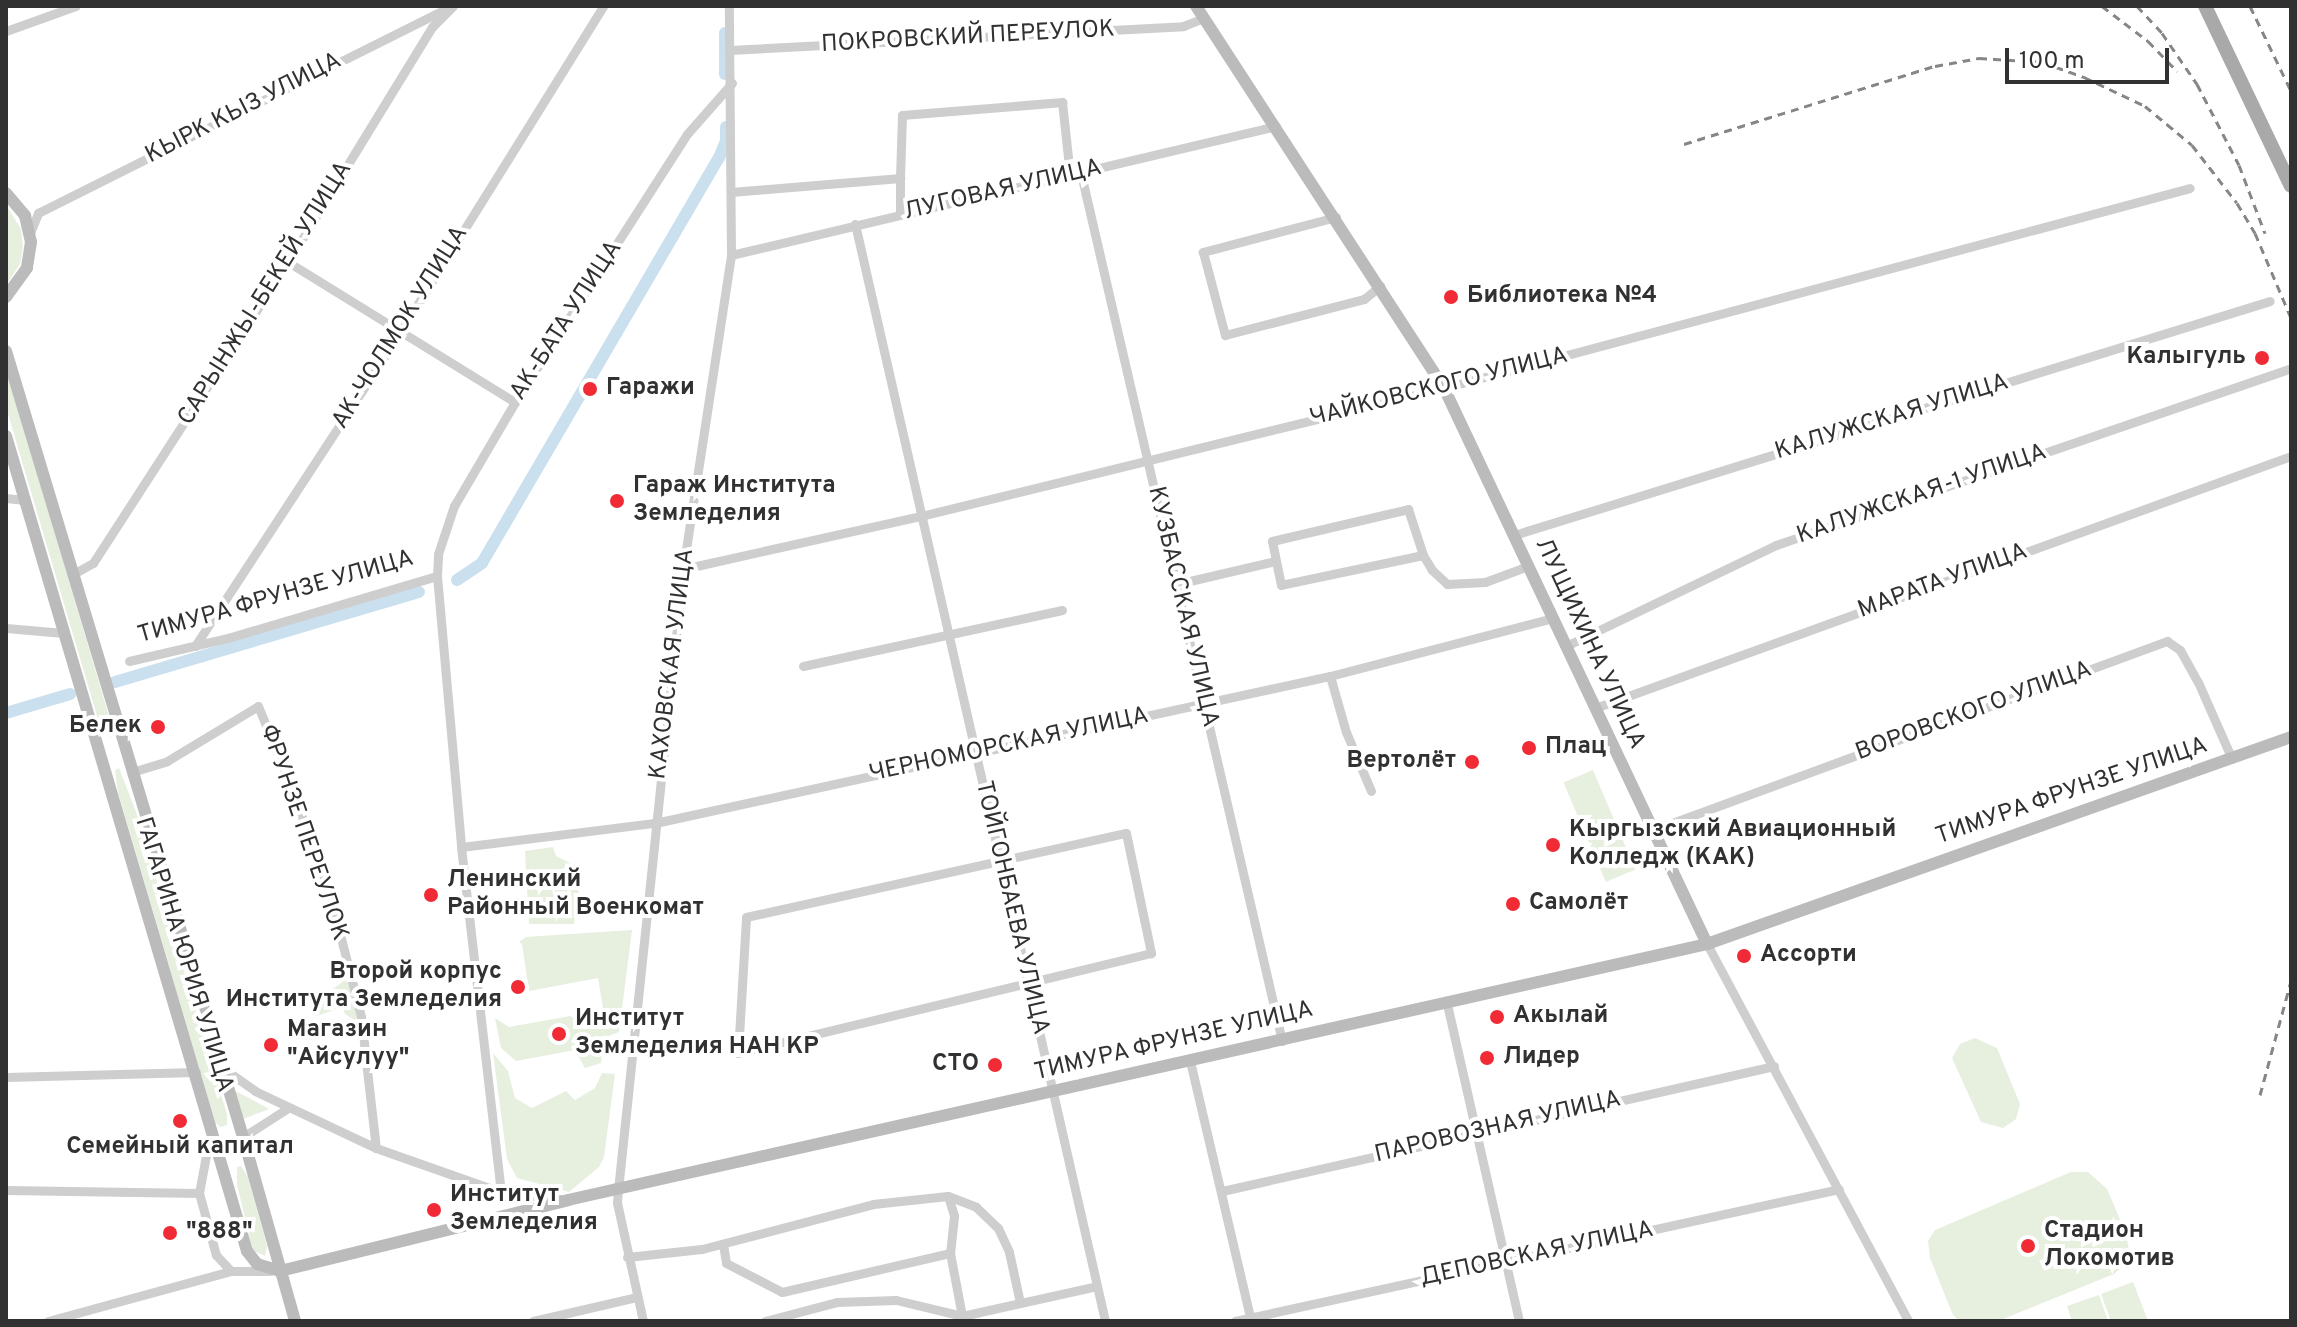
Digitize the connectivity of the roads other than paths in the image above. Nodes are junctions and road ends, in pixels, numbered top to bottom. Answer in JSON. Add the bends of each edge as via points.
{"nodes":[{"id":1,"x":76,"y":6,"type":"edge"},
{"id":2,"x":452,"y":6,"type":"edge"},
{"id":3,"x":603,"y":6,"type":"edge"},
{"id":4,"x":729,"y":6,"type":"edge"},
{"id":5,"x":1196,"y":6,"type":"edge"},
{"id":6,"x":2205,"y":6,"type":"edge"},
{"id":7,"x":1204,"y":18,"type":"junction"},
{"id":8,"x":6,"y":31,"type":"edge"},
{"id":9,"x":730,"y":50,"type":"junction"},
{"id":10,"x":732,"y":83,"type":"junction"},
{"id":11,"x":1276,"y":126,"type":"junction"},
{"id":12,"x":1081,"y":174,"type":"junction"},
{"id":13,"x":1070,"y":176,"type":"junction"},
{"id":14,"x":900,"y":178,"type":"junction"},
{"id":15,"x":2291,"y":186,"type":"edge"},
{"id":16,"x":2190,"y":188,"type":"dead end"},
{"id":17,"x":731,"y":192,"type":"junction"},
{"id":18,"x":6,"y":193,"type":"edge"},
{"id":19,"x":18,"y":206,"type":"junction"},
{"id":20,"x":38,"y":213,"type":"junction"},
{"id":21,"x":900,"y":214,"type":"junction"},
{"id":22,"x":1336,"y":217,"type":"junction"},
{"id":23,"x":855,"y":224,"type":"junction"},
{"id":24,"x":30,"y":233,"type":"junction"},
{"id":25,"x":731,"y":255,"type":"junction"},
{"id":26,"x":288,"y":262,"type":"junction"},
{"id":27,"x":1380,"y":286,"type":"junction"},
{"id":28,"x":6,"y":297,"type":"edge"},
{"id":29,"x":2270,"y":301,"type":"dead end"},
{"id":30,"x":401,"y":331,"type":"junction"},
{"id":31,"x":6,"y":351,"type":"edge"},
{"id":32,"x":2289,"y":369,"type":"dead end"},
{"id":33,"x":1444,"y":388,"type":"junction"},
{"id":34,"x":515,"y":402,"type":"junction"},
{"id":35,"x":6,"y":436,"type":"edge"},
{"id":36,"x":2291,"y":456,"type":"edge"},
{"id":37,"x":1148,"y":460,"type":"junction"},
{"id":38,"x":6,"y":498,"type":"edge"},
{"id":39,"x":25,"y":500,"type":"junction"},
{"id":40,"x":921,"y":516,"type":"junction"},
{"id":41,"x":1514,"y":535,"type":"junction"},
{"id":42,"x":1423,"y":555,"type":"junction"},
{"id":43,"x":1275,"y":561,"type":"junction"},
{"id":44,"x":1528,"y":566,"type":"junction"},
{"id":45,"x":683,"y":569,"type":"junction"},
{"id":46,"x":73,"y":574,"type":"junction"},
{"id":47,"x":437,"y":576,"type":"junction"},
{"id":48,"x":1177,"y":584,"type":"junction"},
{"id":49,"x":1062,"y":610,"type":"dead end"},
{"id":50,"x":1553,"y":618,"type":"junction"},
{"id":51,"x":6,"y":628,"type":"edge"},
{"id":52,"x":64,"y":633,"type":"junction"},
{"id":53,"x":949,"y":636,"type":"junction"},
{"id":54,"x":195,"y":646,"type":"junction"},
{"id":55,"x":1566,"y":646,"type":"junction"},
{"id":56,"x":129,"y":661,"type":"dead end"},
{"id":57,"x":803,"y":666,"type":"dead end"},
{"id":58,"x":1330,"y":676,"type":"junction"},
{"id":59,"x":1202,"y":703,"type":"junction"},
{"id":60,"x":1595,"y":708,"type":"junction"},
{"id":61,"x":2291,"y":737,"type":"edge"},
{"id":62,"x":976,"y":754,"type":"junction"},
{"id":63,"x":2232,"y":759,"type":"junction"},
{"id":64,"x":132,"y":772,"type":"junction"},
{"id":65,"x":1371,"y":791,"type":"dead end"},
{"id":66,"x":655,"y":823,"type":"junction"},
{"id":67,"x":1653,"y":830,"type":"junction"},
{"id":68,"x":461,"y":847,"type":"junction"},
{"id":69,"x":1000,"y":859,"type":"junction"},
{"id":70,"x":1707,"y":944,"type":"junction"},
{"id":71,"x":1027,"y":982,"type":"junction"},
{"id":72,"x":1447,"y":1004,"type":"junction"},
{"id":73,"x":1282,"y":1041,"type":"junction"},
{"id":74,"x":1190,"y":1061,"type":"junction"},
{"id":75,"x":1774,"y":1066,"type":"junction"},
{"id":76,"x":222,"y":1068,"type":"junction"},
{"id":77,"x":196,"y":1072,"type":"junction"},
{"id":78,"x":6,"y":1077,"type":"edge"},
{"id":79,"x":1052,"y":1092,"type":"junction"},
{"id":80,"x":288,"y":1108,"type":"junction"},
{"id":81,"x":1476,"y":1133,"type":"junction"},
{"id":82,"x":243,"y":1137,"type":"junction"},
{"id":83,"x":217,"y":1147,"type":"junction"},
{"id":84,"x":376,"y":1148,"type":"junction"},
{"id":85,"x":1839,"y":1189,"type":"junction"},
{"id":86,"x":6,"y":1190,"type":"edge"},
{"id":87,"x":618,"y":1190,"type":"junction"},
{"id":88,"x":1222,"y":1191,"type":"junction"},
{"id":89,"x":501,"y":1192,"type":"junction"},
{"id":90,"x":199,"y":1193,"type":"junction"},
{"id":91,"x":948,"y":1196,"type":"junction"},
{"id":92,"x":568,"y":1200,"type":"junction"},
{"id":93,"x":723,"y":1244,"type":"junction"},
{"id":94,"x":950,"y":1253,"type":"junction"},
{"id":95,"x":627,"y":1257,"type":"junction"},
{"id":96,"x":1506,"y":1261,"type":"junction"},
{"id":97,"x":231,"y":1271,"type":"junction"},
{"id":98,"x":280,"y":1271,"type":"junction"},
{"id":99,"x":1097,"y":1286,"type":"junction"},
{"id":100,"x":637,"y":1297,"type":"junction"},
{"id":101,"x":1020,"y":1303,"type":"junction"},
{"id":102,"x":962,"y":1316,"type":"junction"},
{"id":103,"x":1250,"y":1319,"type":"edge"},
{"id":104,"x":48,"y":1321,"type":"edge"},
{"id":105,"x":295,"y":1321,"type":"edge"},
{"id":106,"x":533,"y":1321,"type":"edge"},
{"id":107,"x":643,"y":1321,"type":"edge"},
{"id":108,"x":765,"y":1321,"type":"edge"},
{"id":109,"x":1105,"y":1321,"type":"edge"},
{"id":110,"x":1235,"y":1321,"type":"edge"},
{"id":111,"x":1519,"y":1321,"type":"edge"},
{"id":112,"x":1908,"y":1321,"type":"edge"}],
"edges":[{"from":1,"to":8,"type":"street"},
{"from":2,"to":20,"type":"street","name":"КЫРК КЫЗ УЛИЦА"},
{"from":2,"to":26,"type":"street","name":"САРЫНЖЫ-БЕКЕЙ УЛИЦА","via":[[432,27]]},
{"from":3,"to":30,"type":"street","name":"АК-ЧОЛМОК УЛИЦА"},
{"from":4,"to":9,"type":"street","name":"КАХОВСКАЯ УЛИЦА"},
{"from":5,"to":7,"type":"main road","name":"ЛУЩИХИНА УЛИЦА"},
{"from":6,"to":15,"type":"main road"},
{"from":7,"to":9,"type":"street","name":"ПОКРОВСКИЙ ПЕРЕУЛОК","via":[[1183,26]]},
{"from":7,"to":11,"type":"main road","name":"ЛУЩИХИНА УЛИЦА"},
{"from":9,"to":10,"type":"street","name":"КАХОВСКАЯ УЛИЦА"},
{"from":10,"to":17,"type":"street","name":"КАХОВСКАЯ УЛИЦА"},
{"from":10,"to":34,"type":"street","name":"АК-БАТА УЛИЦА","via":[[687,134]]},
{"from":11,"to":12,"type":"street","name":"ЛУГОВАЯ УЛИЦА"},
{"from":11,"to":22,"type":"main road","name":"ЛУЩИХИНА УЛИЦА"},
{"from":12,"to":13,"type":"street","name":"ЛУГОВАЯ УЛИЦА"},
{"from":12,"to":37,"type":"street","name":"КУЗБАССКАЯ УЛИЦА"},
{"from":13,"to":14,"type":"street","via":[[1062,102],[902,115]]},
{"from":13,"to":21,"type":"street","name":"ЛУГОВАЯ УЛИЦА"},
{"from":14,"to":17,"type":"street"},
{"from":14,"to":21,"type":"street"},
{"from":16,"to":33,"type":"street","name":"ЧАЙКОВСКОГО УЛИЦА"},
{"from":17,"to":25,"type":"street","name":"КАХОВСКАЯ УЛИЦА"},
{"from":18,"to":19,"type":"main road"},
{"from":19,"to":20,"type":"street"},
{"from":19,"to":24,"type":"main road"},
{"from":20,"to":24,"type":"street"},
{"from":21,"to":23,"type":"street","name":"ЛУГОВАЯ УЛИЦА"},
{"from":22,"to":27,"type":"main road","name":"ЛУЩИХИНА УЛИЦА"},
{"from":22,"to":27,"type":"street","via":[[1203,252],[1225,335],[1364,299]]},
{"from":23,"to":25,"type":"street","name":"ЛУГОВАЯ УЛИЦА"},
{"from":23,"to":40,"type":"street","name":"ТОЙГОНБАЕВА УЛИЦА"},
{"from":24,"to":28,"type":"main road","via":[[27,268]]},
{"from":25,"to":45,"type":"street","name":"КАХОВСКАЯ УЛИЦА"},
{"from":26,"to":30,"type":"street"},
{"from":26,"to":46,"type":"street","name":"САРЫНЖЫ-БЕКЕЙ УЛИЦА","via":[[93,563]]},
{"from":27,"to":33,"type":"main road","name":"ЛУЩИХИНА УЛИЦА"},
{"from":29,"to":41,"type":"street","name":"КАЛУЖСКАЯ УЛИЦА"},
{"from":30,"to":34,"type":"street"},
{"from":30,"to":54,"type":"street","name":"АК-ЧОЛМОК УЛИЦА"},
{"from":31,"to":46,"type":"main road","name":"ГАГАРИНА ЮРИЯ УЛИЦА"},
{"from":32,"to":55,"type":"street","name":"КАЛУЖСКАЯ-1 УЛИЦА","via":[[1776,545]]},
{"from":33,"to":37,"type":"street","name":"ЧАЙКОВСКОГО УЛИЦА"},
{"from":33,"to":41,"type":"main road","name":"ЛУЩИХИНА УЛИЦА"},
{"from":34,"to":47,"type":"street","name":"АК-БАТА УЛИЦА","via":[[454,506],[438,554]]},
{"from":35,"to":39,"type":"main road","name":"ГАГАРИНА ЮРИЯ УЛИЦА"},
{"from":36,"to":60,"type":"street","name":"МАРАТА УЛИЦА"},
{"from":37,"to":40,"type":"street","name":"ЧАЙКОВСКОГО УЛИЦА"},
{"from":37,"to":48,"type":"street","name":"КУЗБАССКАЯ УЛИЦА"},
{"from":38,"to":39,"type":"street"},
{"from":39,"to":52,"type":"main road","name":"ГАГАРИНА ЮРИЯ УЛИЦА"},
{"from":40,"to":45,"type":"street","name":"ЧАЙКОВСКОГО УЛИЦА"},
{"from":40,"to":53,"type":"street","name":"ТОЙГОНБАЕВА УЛИЦА"},
{"from":41,"to":44,"type":"main road","name":"ЛУЩИХИНА УЛИЦА"},
{"from":42,"to":43,"type":"street","via":[[1281,585]]},
{"from":42,"to":43,"type":"street","via":[[1408,509],[1272,541]]},
{"from":42,"to":44,"type":"street","via":[[1440,579],[1453,585],[1485,582]]},
{"from":43,"to":48,"type":"street"},
{"from":44,"to":50,"type":"main road","name":"ЛУЩИХИНА УЛИЦА"},
{"from":45,"to":66,"type":"street","name":"КАХОВСКАЯ УЛИЦА"},
{"from":46,"to":64,"type":"main road","name":"ГАГАРИНА ЮРИЯ УЛИЦА"},
{"from":47,"to":54,"type":"street","name":"ТИМУРА ФРУНЗЕ УЛИЦА"},
{"from":47,"to":68,"type":"street","name":"ТИМУРА ФРУНЗЕ УЛИЦА"},
{"from":48,"to":59,"type":"street","name":"КУЗБАССКАЯ УЛИЦА"},
{"from":49,"to":53,"type":"street"},
{"from":50,"to":55,"type":"main road","name":"ЛУЩИХИНА УЛИЦА"},
{"from":50,"to":58,"type":"street","name":"ЧЕРНОМОРСКАЯ УЛИЦА"},
{"from":51,"to":52,"type":"street"},
{"from":52,"to":77,"type":"main road","name":"ГАГАРИНА ЮРИЯ УЛИЦА"},
{"from":53,"to":57,"type":"street"},
{"from":53,"to":62,"type":"street","name":"ТОЙГОНБАЕВА УЛИЦА"},
{"from":54,"to":56,"type":"street","name":"ТИМУРА ФРУНЗЕ УЛИЦА"},
{"from":55,"to":60,"type":"main road","name":"ЛУЩИХИНА УЛИЦА"},
{"from":58,"to":59,"type":"street","name":"ЧЕРНОМОРСКАЯ УЛИЦА"},
{"from":58,"to":65,"type":"street"},
{"from":59,"to":62,"type":"street","name":"ЧЕРНОМОРСКАЯ УЛИЦА"},
{"from":59,"to":73,"type":"street","name":"КУЗБАССКАЯ УЛИЦА"},
{"from":60,"to":67,"type":"main road","name":"ЛУЩИХИНА УЛИЦА"},
{"from":61,"to":63,"type":"main road","name":"ТИМУРА ФРУНЗЕ УЛИЦА"},
{"from":62,"to":66,"type":"street","name":"ЧЕРНОМОРСКАЯ УЛИЦА"},
{"from":62,"to":69,"type":"street","name":"ТОЙГОНБАЕВА УЛИЦА"},
{"from":63,"to":67,"type":"street","name":"ВОРОВСКОГО УЛИЦА","via":[[2198,682],[2180,650],[2167,641]]},
{"from":63,"to":70,"type":"main road","name":"ТИМУРА ФРУНЗЕ УЛИЦА"},
{"from":64,"to":76,"type":"main road","name":"ГАГАРИНА ЮРИЯ УЛИЦА"},
{"from":64,"to":84,"type":"street","name":"ФРУНЗЕ ПЕРЕУЛОК","via":[[167,761],[258,706],[330,895],[361,1017]]},
{"from":66,"to":68,"type":"street","name":"ЧЕРНОМОРСКАЯ УЛИЦА"},
{"from":66,"to":87,"type":"street","name":"КАХОВСКАЯ УЛИЦА"},
{"from":67,"to":70,"type":"main road","name":"ЛУЩИХИНА УЛИЦА"},
{"from":68,"to":89,"type":"street","name":"ТИМУРА ФРУНЗЕ УЛИЦА"},
{"from":69,"to":71,"type":"street","name":"ТОЙГОНБАЕВА УЛИЦА"},
{"from":69,"to":71,"type":"street","via":[[1126,833],[1151,953]]},
{"from":69,"to":71,"type":"street","via":[[746,917],[738,1053]]},
{"from":70,"to":72,"type":"main road","name":"ТИМУРА ФРУНЗЕ УЛИЦА"},
{"from":70,"to":75,"type":"street","name":"ЛУЩИХИНА УЛИЦА"},
{"from":71,"to":79,"type":"street","name":"ТОЙГОНБАЕВА УЛИЦА"},
{"from":72,"to":73,"type":"main road","name":"ТИМУРА ФРУНЗЕ УЛИЦА"},
{"from":72,"to":81,"type":"street"},
{"from":73,"to":74,"type":"main road","name":"ТИМУРА ФРУНЗЕ УЛИЦА"},
{"from":74,"to":79,"type":"main road","name":"ТИМУРА ФРУНЗЕ УЛИЦА"},
{"from":74,"to":88,"type":"street"},
{"from":75,"to":81,"type":"street","name":"ПАРОВОЗНАЯ УЛИЦА"},
{"from":75,"to":85,"type":"street","name":"ЛУЩИХИНА УЛИЦА"},
{"from":76,"to":80,"type":"street"},
{"from":76,"to":82,"type":"main road","name":"ГАГАРИНА ЮРИЯ УЛИЦА"},
{"from":77,"to":78,"type":"street"},
{"from":77,"to":83,"type":"main road","name":"ГАГАРИНА ЮРИЯ УЛИЦА"},
{"from":79,"to":87,"type":"main road","name":"ТИМУРА ФРУНЗЕ УЛИЦА"},
{"from":79,"to":99,"type":"street","name":"ТОЙГОНБАЕВА УЛИЦА"},
{"from":80,"to":82,"type":"street"},
{"from":80,"to":84,"type":"street"},
{"from":81,"to":88,"type":"street","name":"ПАРОВОЗНАЯ УЛИЦА"},
{"from":81,"to":96,"type":"street"},
{"from":82,"to":83,"type":"main road"},
{"from":82,"to":98,"type":"main road","name":"ГАГАРИНА ЮРИЯ УЛИЦА"},
{"from":83,"to":90,"type":"street","via":[[207,1150]]},
{"from":83,"to":98,"type":"main road","name":"ГАГАРИНА ЮРИЯ УЛИЦА","via":[[247,1251],[257,1264]]},
{"from":84,"to":89,"type":"street"},
{"from":85,"to":96,"type":"street","name":"ДЕПОВСКАЯ УЛИЦА"},
{"from":85,"to":112,"type":"street","name":"ЛУЩИХИНА УЛИЦА"},
{"from":86,"to":90,"type":"street"},
{"from":87,"to":92,"type":"main road","name":"ТИМУРА ФРУНЗЕ УЛИЦА"},
{"from":87,"to":95,"type":"street","name":"КАХОВСКАЯ УЛИЦА"},
{"from":88,"to":103,"type":"street"},
{"from":89,"to":92,"type":"street"},
{"from":90,"to":97,"type":"street","via":[[216,1255]]},
{"from":91,"to":93,"type":"street","via":[[873,1204]]},
{"from":91,"to":94,"type":"street","via":[[954,1216]]},
{"from":91,"to":101,"type":"street","via":[[976,1207],[998,1228]]},
{"from":92,"to":98,"type":"main road","name":"ТИМУРА ФРУНЗЕ УЛИЦА"},
{"from":93,"to":94,"type":"street","via":[[726,1263],[782,1292]]},
{"from":93,"to":95,"type":"street"},
{"from":94,"to":102,"type":"street"},
{"from":95,"to":100,"type":"street","name":"КАХОВСКАЯ УЛИЦА"},
{"from":96,"to":103,"type":"street","name":"ДЕПОВСКАЯ УЛИЦА"},
{"from":96,"to":111,"type":"street"},
{"from":97,"to":98,"type":"street","name":"ТИМУРА ФРУНЗЕ УЛИЦА"},
{"from":97,"to":104,"type":"street","name":"ТИМУРА ФРУНЗЕ УЛИЦА"},
{"from":98,"to":105,"type":"main road","name":"ГАГАРИНА ЮРИЯ УЛИЦА"},
{"from":99,"to":101,"type":"street"},
{"from":99,"to":109,"type":"street","name":"ТОЙГОНБАЕВА УЛИЦА"},
{"from":100,"to":106,"type":"street"},
{"from":100,"to":107,"type":"street","name":"КАХОВСКАЯ УЛИЦА"},
{"from":101,"to":102,"type":"street"},
{"from":102,"to":108,"type":"street","via":[[896,1300],[837,1302]]},
{"from":103,"to":110,"type":"street","name":"ДЕПОВСКАЯ УЛИЦА"}]}
